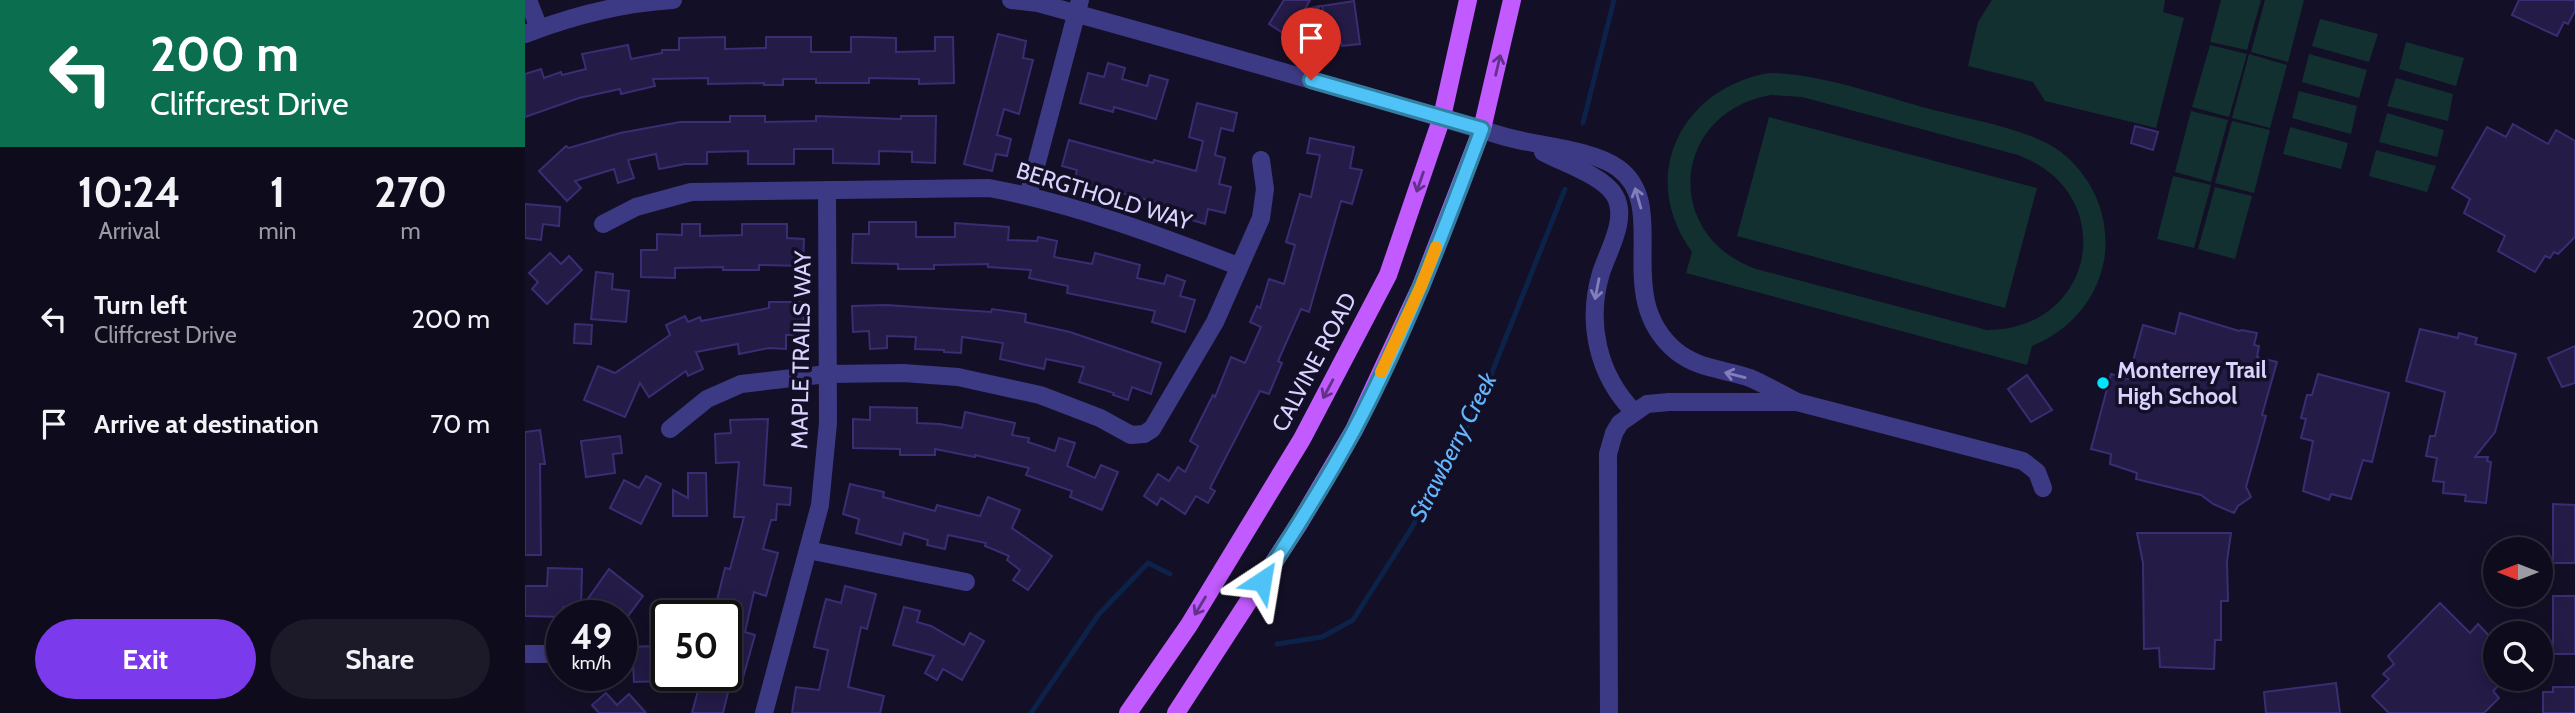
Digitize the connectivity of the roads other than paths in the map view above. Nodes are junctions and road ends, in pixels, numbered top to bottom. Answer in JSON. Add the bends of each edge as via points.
{"nodes":[{"id":1,"x":528,"y":0,"type":"edge"},
{"id":2,"x":673,"y":0,"type":"edge"},
{"id":3,"x":1011,"y":0,"type":"edge"},
{"id":4,"x":1468,"y":0,"type":"edge"},
{"id":5,"x":1512,"y":0,"type":"edge"},
{"id":6,"x":1078,"y":7,"type":"edge"},
{"id":7,"x":532,"y":31,"type":"edge"},
{"id":8,"x":1442,"y":117,"type":"junction"},
{"id":9,"x":1482,"y":129,"type":"junction"},
{"id":10,"x":1514,"y":139,"type":"junction"},
{"id":11,"x":1261,"y":160,"type":"dead end"},
{"id":12,"x":827,"y":190,"type":"junction"},
{"id":13,"x":1028,"y":195,"type":"junction"},
{"id":14,"x":603,"y":224,"type":"dead end"},
{"id":15,"x":1238,"y":267,"type":"junction"},
{"id":16,"x":827,"y":374,"type":"junction"},
{"id":17,"x":1797,"y":402,"type":"junction"},
{"id":18,"x":1634,"y":412,"type":"junction"},
{"id":19,"x":670,"y":429,"type":"dead end"},
{"id":20,"x":2043,"y":488,"type":"dead end"},
{"id":21,"x":808,"y":550,"type":"junction"},
{"id":22,"x":966,"y":582,"type":"dead end"},
{"id":23,"x":525,"y":654,"type":"edge"},
{"id":24,"x":546,"y":654,"type":"edge"},
{"id":25,"x":764,"y":713,"type":"edge"},
{"id":26,"x":1128,"y":713,"type":"edge"},
{"id":27,"x":1176,"y":713,"type":"edge"},
{"id":28,"x":1609,"y":713,"type":"edge"}],
"edges":[{"from":1,"to":7,"type":"street"},
{"from":2,"to":7,"type":"street","via":[[614,8]]},
{"from":3,"to":6,"type":"street"},
{"from":4,"to":8,"type":"main road","name":"CALVINE ROAD"},
{"from":9,"to":5,"type":"main road","one_way":true},
{"from":6,"to":8,"type":"street"},
{"from":6,"to":13,"type":"street"},
{"from":8,"to":9,"type":"street"},
{"from":8,"to":26,"type":"main road","name":"CALVINE ROAD","one_way":true,"via":[[1388,275],[1327,392],[1196,613]]},
{"from":9,"to":10,"type":"street"},
{"from":9,"to":27,"type":"main road","via":[[1421,286],[1354,430]]},
{"from":17,"to":10,"type":"street","one_way":true,"via":[[1749,378],[1694,362],[1661,335],[1643,299],[1641,214],[1628,177],[1601,158]]},
{"from":10,"to":18,"type":"street","one_way":true,"via":[[1605,183],[1615,196],[1620,215],[1596,290],[1594,321],[1609,380]]},
{"from":11,"to":15,"type":"street","via":[[1265,203]]},
{"from":12,"to":13,"type":"street","name":"BERGTHOLD WAY","via":[[989,188]]},
{"from":12,"to":14,"type":"street","name":"BERGTHOLD WAY","via":[[691,192],[655,200]]},
{"from":12,"to":16,"type":"street","name":"MAPLE TRAILS WAY"},
{"from":13,"to":15,"type":"street","name":"BERGTHOLD WAY","via":[[1155,234]]},
{"from":15,"to":16,"type":"street","via":[[1205,339],[1152,429],[1144,434],[1131,435],[1061,401],[958,377]]},
{"from":16,"to":19,"type":"street","via":[[741,384],[707,398]]},
{"from":16,"to":21,"type":"street","name":"MAPLE TRAILS WAY","via":[[828,423],[820,505]]},
{"from":17,"to":18,"type":"street","via":[[1669,402],[1647,404]]},
{"from":17,"to":20,"type":"street","via":[[2023,461],[2037,472]]},
{"from":18,"to":28,"type":"street","via":[[1614,433],[1608,453]]},
{"from":21,"to":22,"type":"street"},
{"from":21,"to":25,"type":"street","name":"MAPLE TRAILS WAY"},
{"from":23,"to":24,"type":"street"}]}
